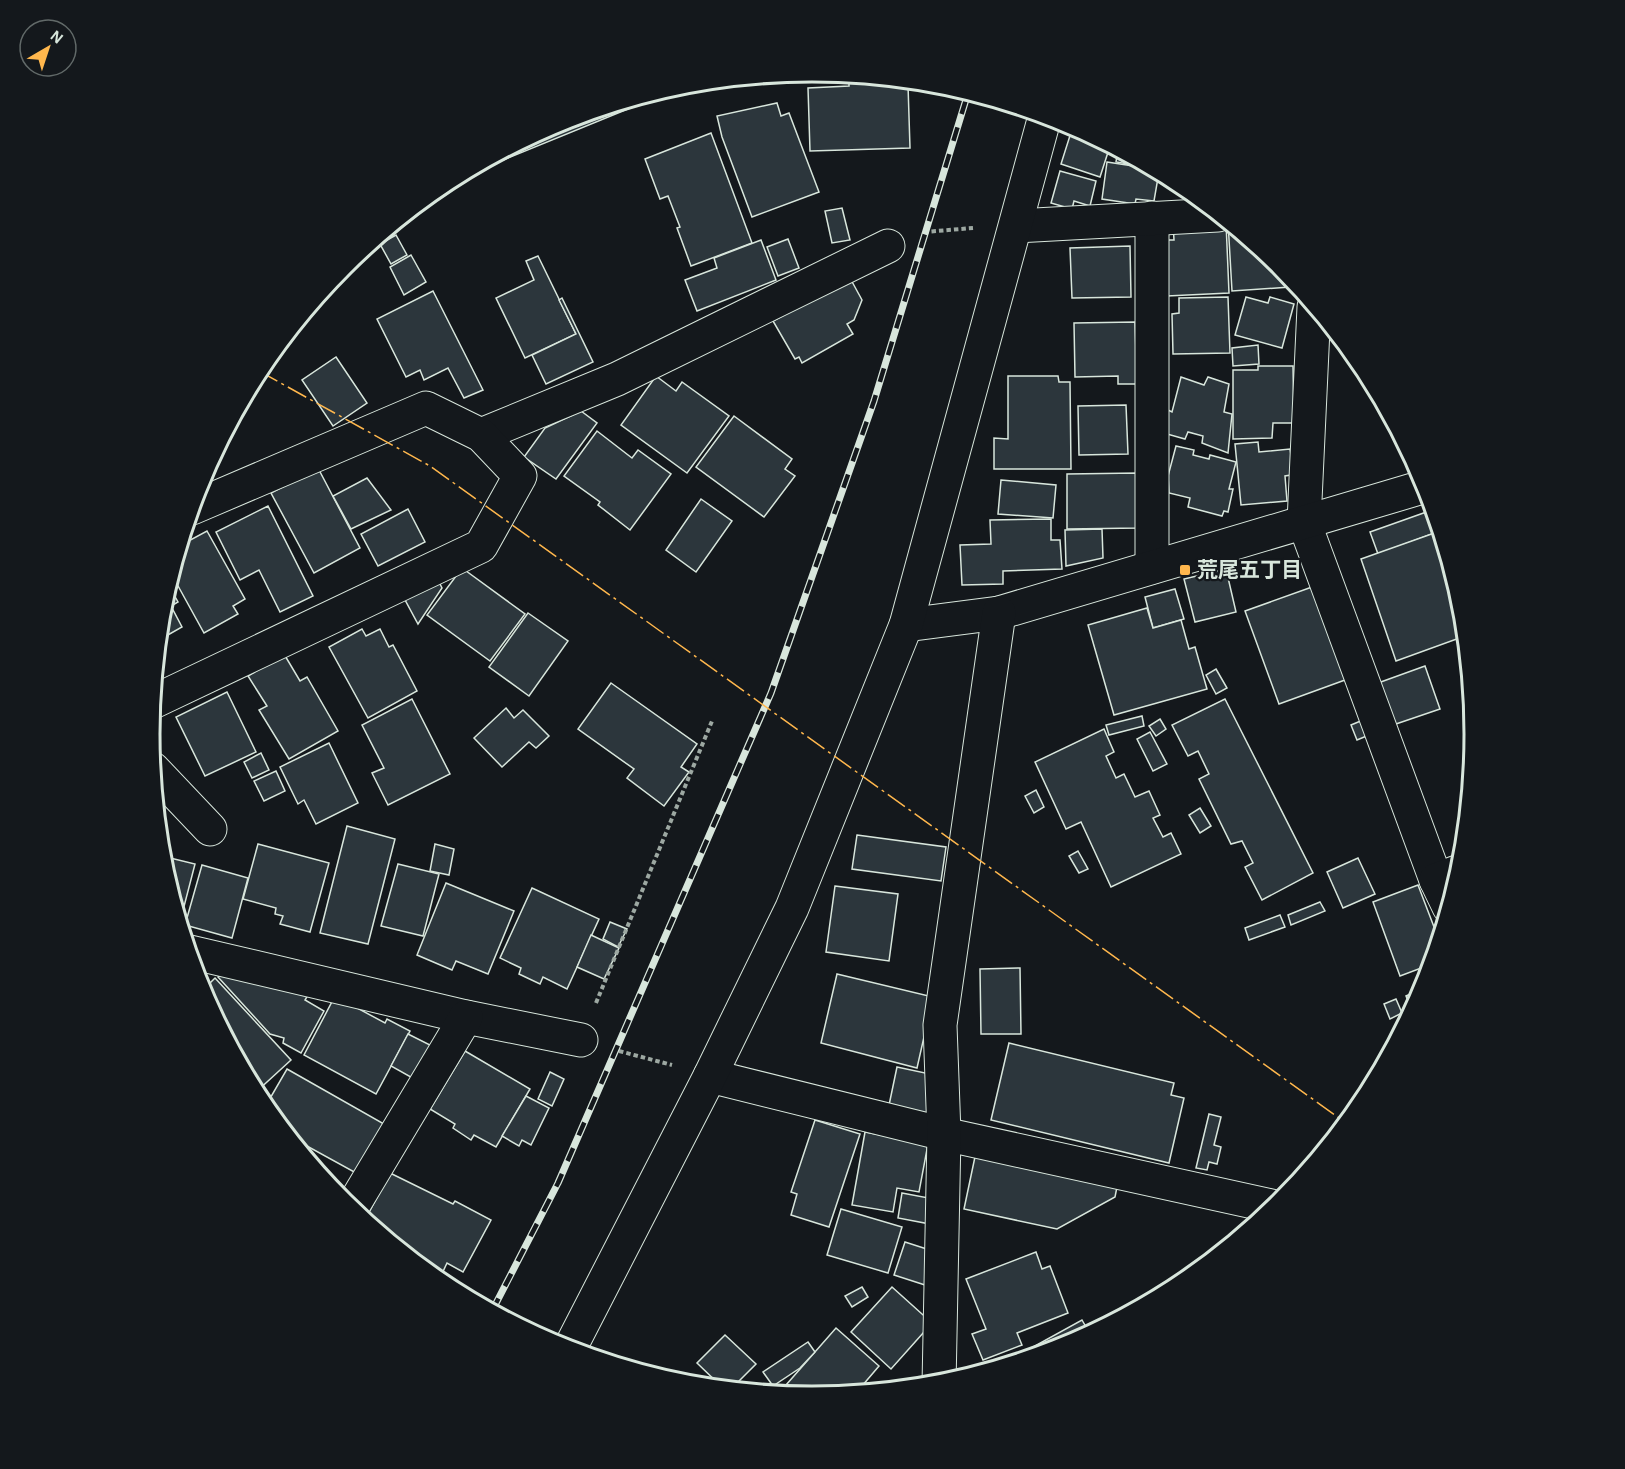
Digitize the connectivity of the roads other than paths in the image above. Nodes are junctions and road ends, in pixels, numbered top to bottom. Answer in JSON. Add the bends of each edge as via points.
{"nodes":[{"id":1,"x":1043,"y":125,"type":"edge"},
{"id":2,"x":1207,"y":216,"type":"edge"},
{"id":3,"x":1152,"y":218,"type":"junction"},
{"id":4,"x":1016,"y":226,"type":"junction"},
{"id":5,"x":888,"y":246,"type":"road end"},
{"id":6,"x":1313,"y":318,"type":"edge"},
{"id":7,"x":481,"y":435,"type":"junction"},
{"id":8,"x":1416,"y":489,"type":"edge"},
{"id":9,"x":203,"y":503,"type":"edge"},
{"id":10,"x":1304,"y":522,"type":"junction"},
{"id":11,"x":1152,"y":567,"type":"junction"},
{"id":12,"x":999,"y":613,"type":"junction"},
{"id":13,"x":906,"y":625,"type":"junction"},
{"id":14,"x":162,"y":698,"type":"edge"},
{"id":15,"x":162,"y":779,"type":"edge"},
{"id":16,"x":210,"y":829,"type":"dead end"},
{"id":17,"x":1447,"y":883,"type":"edge"},
{"id":18,"x":199,"y":954,"type":"edge"},
{"id":19,"x":466,"y":1017,"type":"junction"},
{"id":20,"x":581,"y":1040,"type":"road end"},
{"id":21,"x":710,"y":1076,"type":"junction"},
{"id":22,"x":944,"y":1134,"type":"junction"},
{"id":23,"x":356,"y":1201,"type":"edge"},
{"id":24,"x":1265,"y":1204,"type":"edge"},
{"id":25,"x":574,"y":1341,"type":"edge"},
{"id":26,"x":939,"y":1374,"type":"edge"}],
"edges":[{"from":1,"to":4,"type":"street"},
{"from":2,"to":3,"type":"street"},
{"from":3,"to":4,"type":"street"},
{"from":3,"to":11,"type":"street"},
{"from":4,"to":13,"type":"street"},
{"from":5,"to":7,"type":"street","via":[[617,379]]},
{"from":6,"to":10,"type":"street"},
{"from":7,"to":9,"type":"street","via":[[426,408]]},
{"from":7,"to":14,"type":"street","via":[[520,476],[481,546]]},
{"from":8,"to":10,"type":"street"},
{"from":10,"to":11,"type":"street"},
{"from":10,"to":17,"type":"street"},
{"from":11,"to":12,"type":"street"},
{"from":12,"to":13,"type":"street"},
{"from":12,"to":22,"type":"street","via":[[940,1025]]},
{"from":13,"to":21,"type":"street","via":[[792,908]]},
{"from":15,"to":16,"type":"street"},
{"from":18,"to":19,"type":"street"},
{"from":19,"to":20,"type":"street"},
{"from":19,"to":23,"type":"street"},
{"from":21,"to":22,"type":"street"},
{"from":21,"to":25,"type":"street"},
{"from":22,"to":24,"type":"street"},
{"from":22,"to":26,"type":"street"}]}
